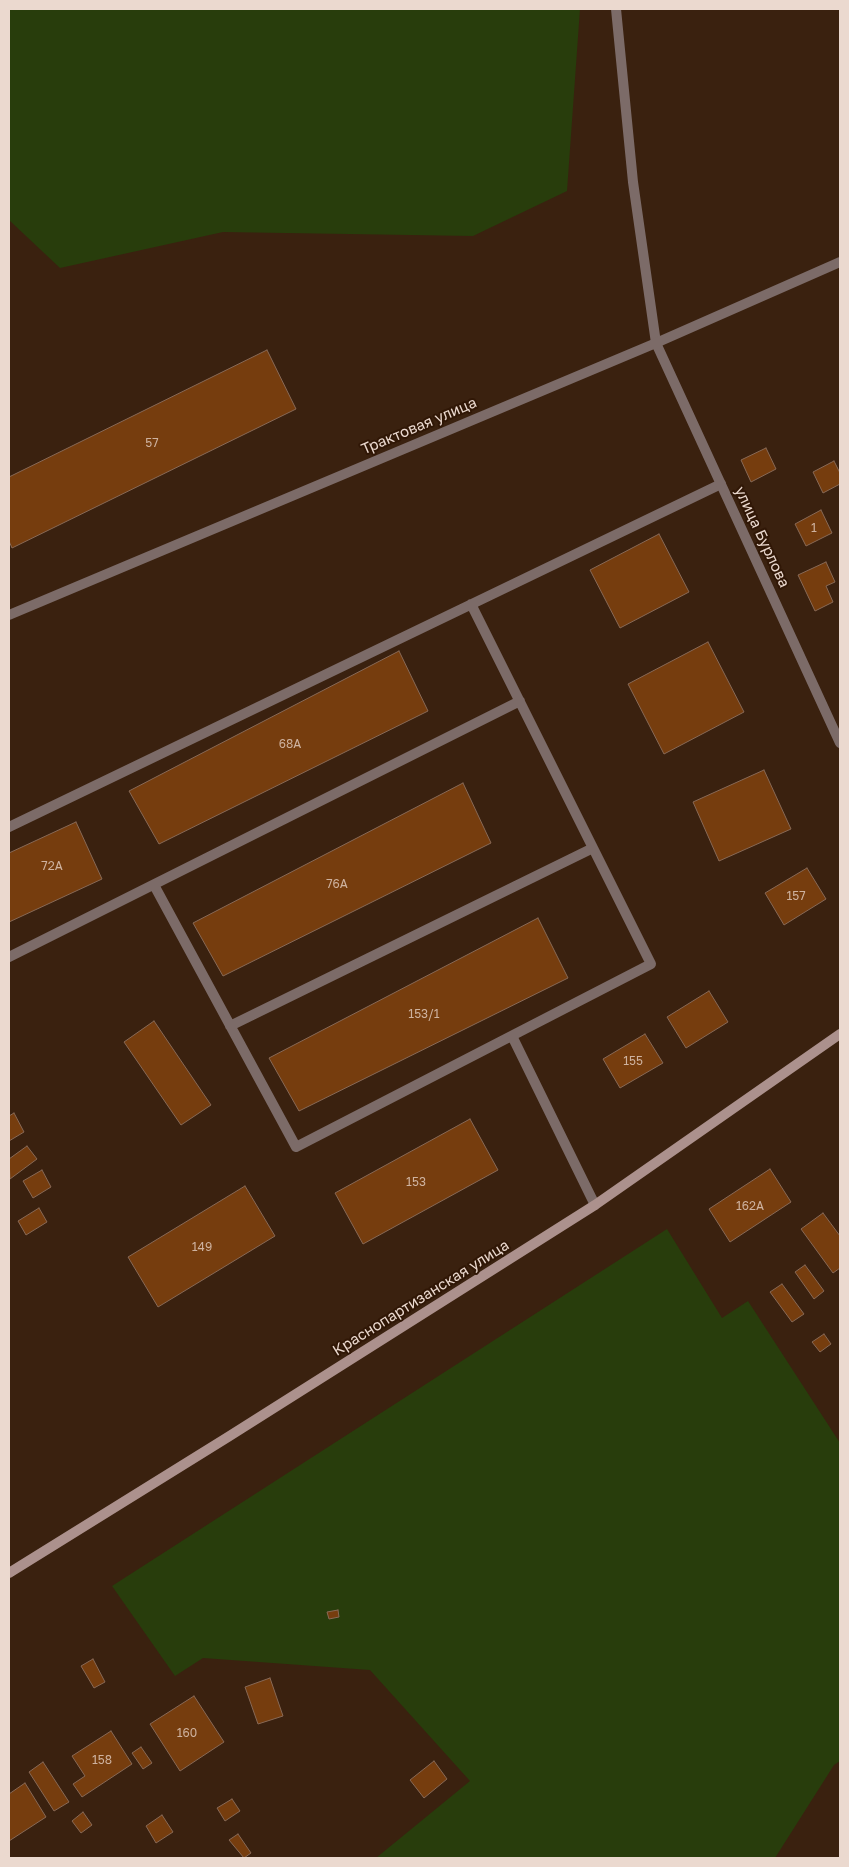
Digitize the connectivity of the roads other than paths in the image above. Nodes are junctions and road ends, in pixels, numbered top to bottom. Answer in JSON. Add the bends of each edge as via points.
{"nodes":[{"id":1,"x":616,"y":9,"type":"edge"},
{"id":2,"x":840,"y":262,"type":"edge"},
{"id":3,"x":656,"y":343,"type":"junction"},
{"id":4,"x":721,"y":484,"type":"junction"},
{"id":5,"x":472,"y":604,"type":"junction"},
{"id":6,"x":9,"y":615,"type":"edge"},
{"id":7,"x":520,"y":701,"type":"junction"},
{"id":8,"x":840,"y":743,"type":"edge"},
{"id":9,"x":9,"y":828,"type":"edge"},
{"id":10,"x":593,"y":848,"type":"junction"},
{"id":11,"x":154,"y":885,"type":"junction"},
{"id":12,"x":9,"y":957,"type":"edge"},
{"id":13,"x":230,"y":1026,"type":"junction"},
{"id":14,"x":840,"y":1034,"type":"edge"},
{"id":15,"x":512,"y":1036,"type":"junction"},
{"id":16,"x":595,"y":1205,"type":"junction"},
{"id":17,"x":9,"y":1573,"type":"edge"}],
"edges":[{"from":1,"to":3,"type":"street","name":"улица Бурлова","via":[[633,182]]},
{"from":2,"to":3,"type":"street","name":"Трактовая улица"},
{"from":3,"to":4,"type":"street","name":"улица Бурлова"},
{"from":3,"to":6,"type":"street","name":"Трактовая улица"},
{"from":4,"to":5,"type":"street"},
{"from":4,"to":8,"type":"street","name":"улица Бурлова"},
{"from":5,"to":7,"type":"street"},
{"from":5,"to":9,"type":"street"},
{"from":7,"to":10,"type":"street"},
{"from":7,"to":11,"type":"street"},
{"from":10,"to":13,"type":"street"},
{"from":10,"to":15,"type":"street","via":[[651,964]]},
{"from":11,"to":12,"type":"street"},
{"from":11,"to":13,"type":"street"},
{"from":13,"to":15,"type":"street","via":[[296,1147]]},
{"from":14,"to":16,"type":"street","name":"Краснопартизанская улица"},
{"from":15,"to":16,"type":"street"},
{"from":16,"to":17,"type":"street","name":"Краснопартизанская улица"}]}
